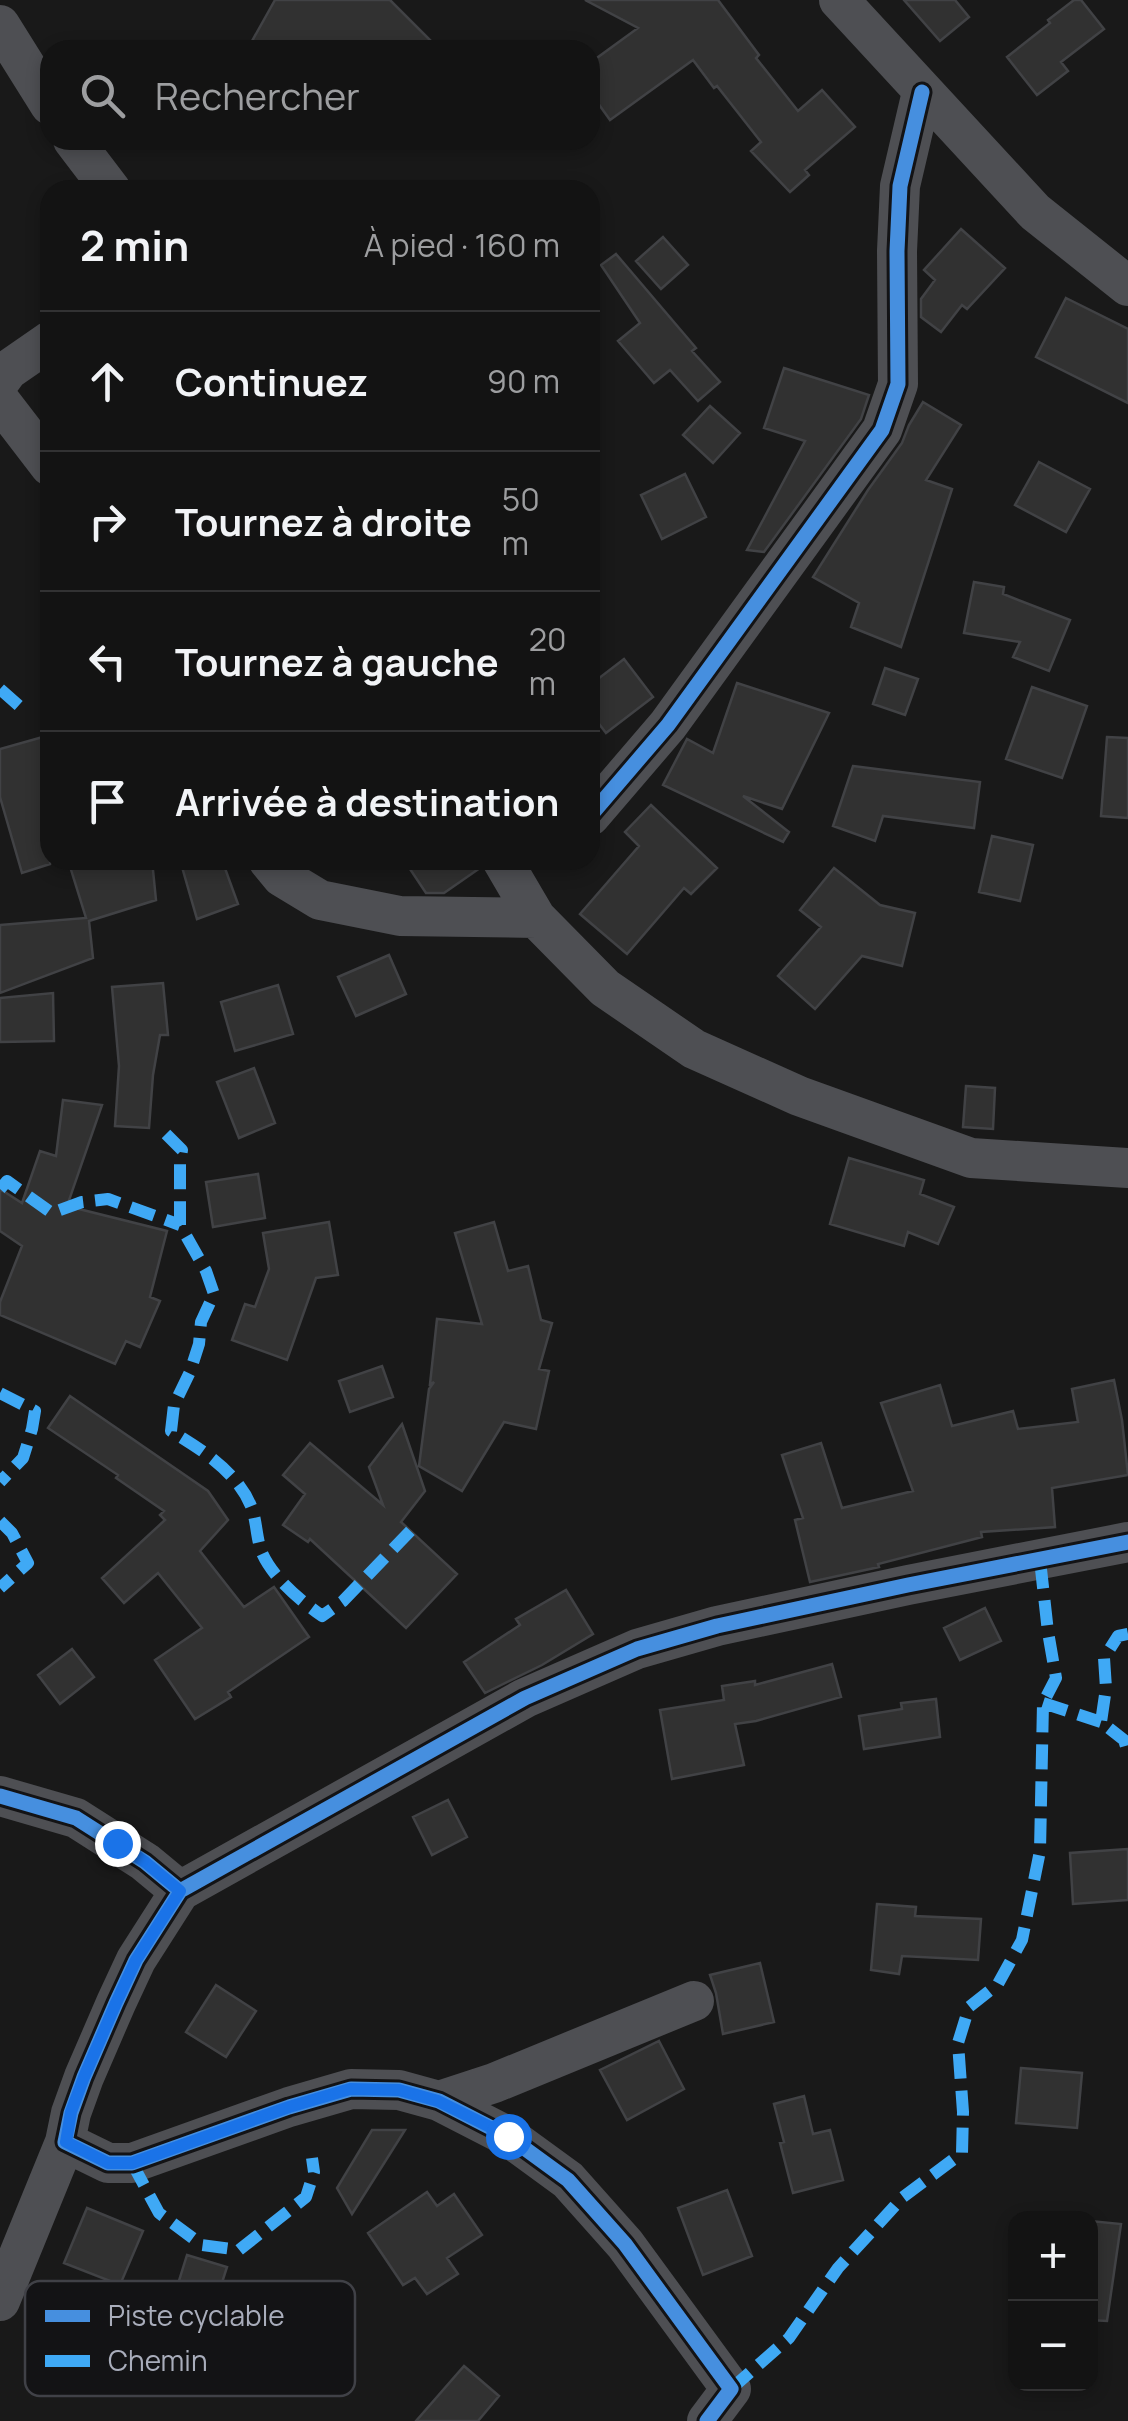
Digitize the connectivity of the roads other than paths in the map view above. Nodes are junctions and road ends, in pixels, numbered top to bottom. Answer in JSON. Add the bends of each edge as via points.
{"nodes":[{"id":1,"x":839,"y":0,"type":"edge"},
{"id":2,"x":0,"y":25,"type":"edge"},
{"id":3,"x":40,"y":88,"type":"edge"},
{"id":4,"x":922,"y":92,"type":"junction"},
{"id":5,"x":81,"y":150,"type":"edge"},
{"id":6,"x":104,"y":180,"type":"edge"},
{"id":7,"x":1128,"y":286,"type":"edge"},
{"id":8,"x":40,"y":348,"type":"edge"},
{"id":9,"x":0,"y":381,"type":"edge"},
{"id":10,"x":0,"y":400,"type":"edge"},
{"id":11,"x":40,"y":453,"type":"edge"},
{"id":12,"x":600,"y":804,"type":"edge"},
{"id":13,"x":276,"y":870,"type":"edge"},
{"id":14,"x":518,"y":870,"type":"edge"},
{"id":15,"x":536,"y":918,"type":"junction"},
{"id":16,"x":1128,"y":1168,"type":"edge"},
{"id":17,"x":1128,"y":1542,"type":"edge"},
{"id":18,"x":0,"y":1796,"type":"edge"},
{"id":19,"x":180,"y":1891,"type":"junction"},
{"id":20,"x":694,"y":2001,"type":"dead end"},
{"id":21,"x":438,"y":2101,"type":"junction"},
{"id":22,"x":66,"y":2142,"type":"junction"},
{"id":23,"x":0,"y":2301,"type":"edge"},
{"id":24,"x":707,"y":2421,"type":"edge"}],
"edges":[{"from":1,"to":4,"type":"street"},
{"from":2,"to":3,"type":"street"},
{"from":4,"to":7,"type":"street","via":[[1035,212]]},
{"from":4,"to":12,"type":"street","via":[[900,186],[898,384],[882,430],[668,725]]},
{"from":5,"to":6,"type":"street"},
{"from":8,"to":9,"type":"street"},
{"from":10,"to":11,"type":"street"},
{"from":13,"to":15,"type":"street","via":[[320,900],[400,916]]},
{"from":14,"to":15,"type":"street"},
{"from":15,"to":16,"type":"street","via":[[605,988],[694,1049],[798,1096],[972,1158]]},
{"from":17,"to":19,"type":"street","via":[[717,1626],[638,1649],[526,1698]]},
{"from":18,"to":19,"type":"street","via":[[76,1818]]},
{"from":19,"to":22,"type":"street","via":[[116,2003],[71,2112]]},
{"from":20,"to":21,"type":"street"},
{"from":21,"to":22,"type":"street","via":[[399,2090],[350,2089],[132,2163],[108,2163]]},
{"from":21,"to":24,"type":"street","via":[[508,2136],[568,2180],[625,2244],[731,2389]]},
{"from":22,"to":23,"type":"street"}]}
